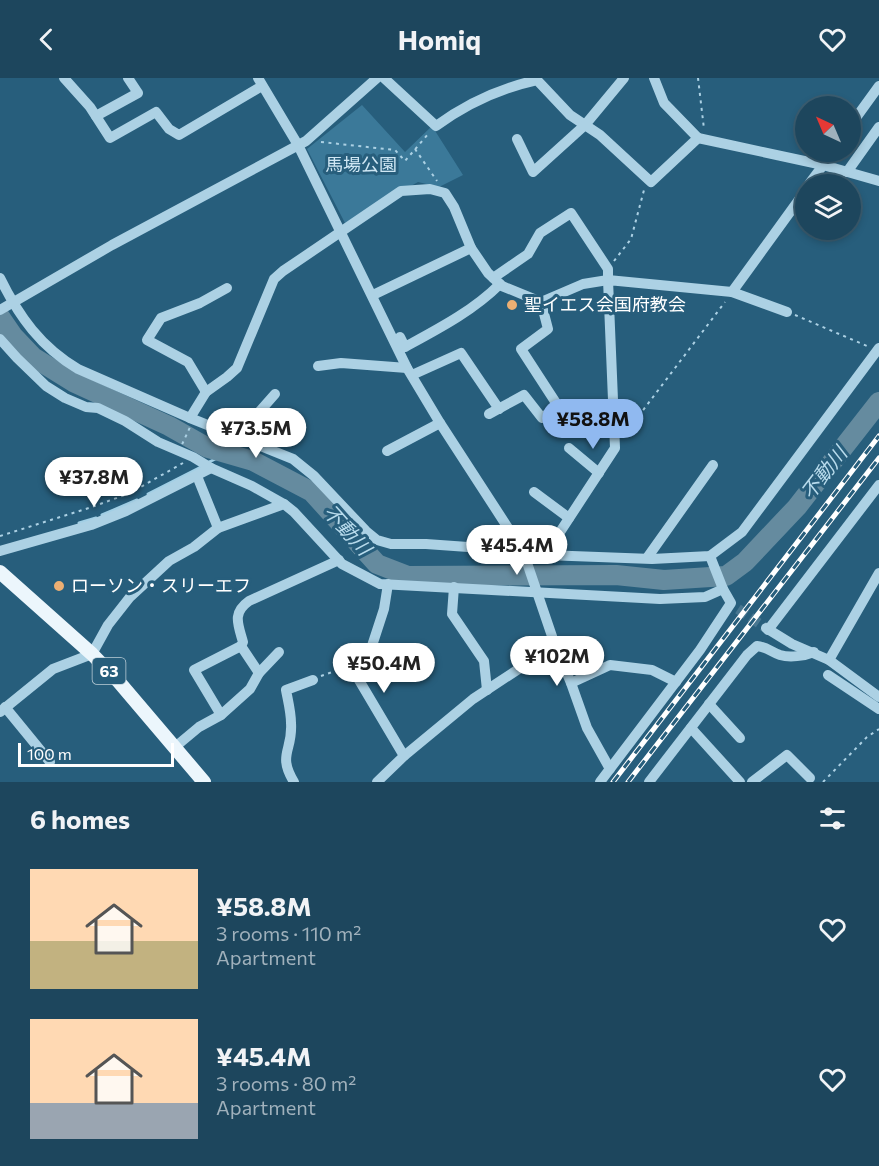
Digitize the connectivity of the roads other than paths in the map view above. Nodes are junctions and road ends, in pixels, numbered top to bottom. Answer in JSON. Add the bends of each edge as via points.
{"nodes":[{"id":1,"x":64,"y":78,"type":"edge"},
{"id":2,"x":128,"y":78,"type":"edge"},
{"id":3,"x":377,"y":78,"type":"edge"},
{"id":4,"x":384,"y":78,"type":"edge"},
{"id":5,"x":624,"y":78,"type":"edge"},
{"id":6,"x":654,"y":78,"type":"edge"},
{"id":7,"x":538,"y":79,"type":"edge"},
{"id":8,"x":260,"y":82,"type":"edge"},
{"id":9,"x":879,"y":86,"type":"edge"},
{"id":10,"x":861,"y":111,"type":"edge"},
{"id":11,"x":96,"y":116,"type":"junction"},
{"id":12,"x":585,"y":125,"type":"junction"},
{"id":13,"x":879,"y":127,"type":"edge"},
{"id":14,"x":701,"y":138,"type":"junction"},
{"id":15,"x":517,"y":139,"type":"dead end"},
{"id":16,"x":302,"y":143,"type":"junction"},
{"id":17,"x":825,"y":162,"type":"edge"},
{"id":18,"x":823,"y":165,"type":"junction"},
{"id":19,"x":847,"y":172,"type":"junction"},
{"id":20,"x":816,"y":174,"type":"edge"},
{"id":21,"x":879,"y":181,"type":"edge"},
{"id":22,"x":795,"y":205,"type":"edge"},
{"id":23,"x":342,"y":232,"type":"junction"},
{"id":24,"x":471,"y":248,"type":"junction"},
{"id":25,"x":608,"y":275,"type":"junction"},
{"id":26,"x":0,"y":278,"type":"edge"},
{"id":27,"x":496,"y":281,"type":"junction"},
{"id":28,"x":227,"y":288,"type":"dead end"},
{"id":29,"x":732,"y":292,"type":"junction"},
{"id":30,"x":373,"y":295,"type":"junction"},
{"id":31,"x":541,"y":302,"type":"junction"},
{"id":32,"x":6,"y":307,"type":"edge"},
{"id":33,"x":787,"y":312,"type":"road end"},
{"id":34,"x":387,"y":326,"type":"junction"},
{"id":35,"x":0,"y":339,"type":"edge"},
{"id":36,"x":878,"y":349,"type":"edge"},
{"id":37,"x":318,"y":366,"type":"dead end"},
{"id":38,"x":409,"y":371,"type":"junction"},
{"id":39,"x":206,"y":392,"type":"junction"},
{"id":40,"x":275,"y":394,"type":"dead end"},
{"id":41,"x":190,"y":421,"type":"junction"},
{"id":42,"x":440,"y":423,"type":"junction"},
{"id":43,"x":238,"y":436,"type":"junction"},
{"id":44,"x":568,"y":448,"type":"dead end"},
{"id":45,"x":387,"y":451,"type":"dead end"},
{"id":46,"x":713,"y":465,"type":"dead end"},
{"id":47,"x":211,"y":468,"type":"junction"},
{"id":48,"x":599,"y":473,"type":"junction"},
{"id":49,"x":197,"y":476,"type":"junction"},
{"id":50,"x":879,"y":484,"type":"edge"},
{"id":51,"x":534,"y":492,"type":"dead end"},
{"id":52,"x":284,"y":504,"type":"junction"},
{"id":53,"x":569,"y":518,"type":"junction"},
{"id":54,"x":218,"y":528,"type":"junction"},
{"id":55,"x":0,"y":551,"type":"edge"},
{"id":56,"x":523,"y":551,"type":"junction"},
{"id":57,"x":545,"y":555,"type":"junction"},
{"id":58,"x":710,"y":556,"type":"junction"},
{"id":59,"x":647,"y":558,"type":"junction"},
{"id":60,"x":339,"y":560,"type":"junction"},
{"id":61,"x":0,"y":573,"type":"edge"},
{"id":62,"x":879,"y":573,"type":"edge"},
{"id":63,"x":388,"y":584,"type":"junction"},
{"id":64,"x":454,"y":586,"type":"junction"},
{"id":65,"x":723,"y":589,"type":"junction"},
{"id":66,"x":538,"y":591,"type":"junction"},
{"id":67,"x":555,"y":645,"type":"junction"},
{"id":68,"x":241,"y":646,"type":"junction"},
{"id":69,"x":279,"y":652,"type":"dead end"},
{"id":70,"x":814,"y":652,"type":"junction"},
{"id":71,"x":92,"y":654,"type":"junction"},
{"id":72,"x":828,"y":660,"type":"junction"},
{"id":73,"x":259,"y":673,"type":"junction"},
{"id":74,"x":828,"y":675,"type":"dead end"},
{"id":75,"x":313,"y":680,"type":"road end"},
{"id":76,"x":676,"y":682,"type":"junction"},
{"id":77,"x":571,"y":683,"type":"junction"},
{"id":78,"x":487,"y":690,"type":"junction"},
{"id":79,"x":879,"y":696,"type":"edge"},
{"id":80,"x":709,"y":704,"type":"junction"},
{"id":81,"x":3,"y":709,"type":"edge"},
{"id":82,"x":879,"y":709,"type":"edge"},
{"id":83,"x":221,"y":716,"type":"junction"},
{"id":84,"x":691,"y":728,"type":"junction"},
{"id":85,"x":740,"y":738,"type":"dead end"},
{"id":86,"x":175,"y":747,"type":"junction"},
{"id":87,"x":404,"y":756,"type":"junction"},
{"id":88,"x":50,"y":762,"type":"dead end"},
{"id":89,"x":610,"y":769,"type":"junction"},
{"id":90,"x":810,"y":778,"type":"dead end"},
{"id":91,"x":204,"y":782,"type":"edge"},
{"id":92,"x":294,"y":782,"type":"edge"},
{"id":93,"x":377,"y":782,"type":"edge"},
{"id":94,"x":600,"y":782,"type":"edge"},
{"id":95,"x":649,"y":782,"type":"edge"},
{"id":96,"x":740,"y":782,"type":"edge"},
{"id":97,"x":752,"y":782,"type":"edge"}],
"edges":[{"from":1,"to":11,"type":"street"},
{"from":2,"to":11,"type":"street","via":[[138,93]]},
{"from":3,"to":16,"type":"street"},
{"from":4,"to":7,"type":"street","via":[[436,126],[454,112],[513,85]]},
{"from":5,"to":12,"type":"street"},
{"from":6,"to":14,"type":"street","via":[[664,103]]},
{"from":7,"to":12,"type":"street","via":[[570,115]]},
{"from":8,"to":11,"type":"street","via":[[179,135],[156,112],[110,138]]},
{"from":8,"to":16,"type":"street"},
{"from":9,"to":10,"type":"street"},
{"from":12,"to":14,"type":"street","via":[[651,182]]},
{"from":12,"to":15,"type":"street","via":[[535,177]]},
{"from":13,"to":19,"type":"street"},
{"from":14,"to":18,"type":"street"},
{"from":16,"to":23,"type":"street"},
{"from":16,"to":32,"type":"street"},
{"from":17,"to":18,"type":"street"},
{"from":18,"to":19,"type":"street"},
{"from":18,"to":20,"type":"street"},
{"from":19,"to":21,"type":"street"},
{"from":22,"to":29,"type":"street"},
{"from":23,"to":24,"type":"street","via":[[401,191],[430,189],[445,193]]},
{"from":23,"to":30,"type":"street"},
{"from":23,"to":39,"type":"street","via":[[274,279],[237,368]]},
{"from":24,"to":27,"type":"street"},
{"from":24,"to":30,"type":"street"},
{"from":25,"to":27,"type":"street","via":[[571,213],[540,233],[528,254]]},
{"from":25,"to":29,"type":"street"},
{"from":25,"to":31,"type":"street"},
{"from":25,"to":48,"type":"street","via":[[615,448]]},
{"from":26,"to":32,"type":"street"},
{"from":27,"to":31,"type":"street"},
{"from":27,"to":34,"type":"street","via":[[485,298],[405,347],[395,329]]},
{"from":28,"to":39,"type":"street","via":[[161,318],[147,340],[188,362]]},
{"from":29,"to":33,"type":"street"},
{"from":30,"to":34,"type":"street"},
{"from":31,"to":38,"type":"street","via":[[548,329],[521,349],[558,406],[542,418],[524,395],[494,412],[461,353]]},
{"from":32,"to":41,"type":"street","via":[[65,361]]},
{"from":34,"to":38,"type":"street"},
{"from":35,"to":47,"type":"street","via":[[46,386],[65,398],[98,408]]},
{"from":36,"to":58,"type":"street","via":[[742,532]]},
{"from":37,"to":38,"type":"street","via":[[340,363]]},
{"from":38,"to":42,"type":"street"},
{"from":39,"to":41,"type":"street"},
{"from":40,"to":43,"type":"street"},
{"from":41,"to":43,"type":"street"},
{"from":42,"to":45,"type":"street"},
{"from":42,"to":56,"type":"street"},
{"from":43,"to":56,"type":"street","via":[[293,459],[377,540]]},
{"from":44,"to":48,"type":"street"},
{"from":46,"to":59,"type":"street"},
{"from":47,"to":49,"type":"street"},
{"from":47,"to":52,"type":"street"},
{"from":48,"to":53,"type":"street"},
{"from":49,"to":54,"type":"street"},
{"from":49,"to":55,"type":"street","via":[[100,521]]},
{"from":50,"to":70,"type":"street","via":[[767,629]]},
{"from":51,"to":53,"type":"street"},
{"from":52,"to":54,"type":"street"},
{"from":52,"to":60,"type":"street"},
{"from":53,"to":57,"type":"street"},
{"from":54,"to":71,"type":"street","via":[[148,579],[108,625]]},
{"from":56,"to":57,"type":"street"},
{"from":56,"to":66,"type":"street"},
{"from":57,"to":59,"type":"street"},
{"from":58,"to":59,"type":"street"},
{"from":58,"to":65,"type":"street"},
{"from":60,"to":63,"type":"street","via":[[364,577]]},
{"from":60,"to":68,"type":"street","via":[[240,607],[237,614]]},
{"from":61,"to":71,"type":"main road","number":"63"},
{"from":62,"to":72,"type":"street"},
{"from":63,"to":64,"type":"street"},
{"from":63,"to":87,"type":"street","via":[[368,658],[352,663],[350,668]]},
{"from":64,"to":66,"type":"street"},
{"from":64,"to":78,"type":"street","via":[[452,614],[484,661]]},
{"from":65,"to":66,"type":"street","via":[[705,597],[687,598],[593,597]]},
{"from":65,"to":76,"type":"street","via":[[735,606]]},
{"from":66,"to":67,"type":"street"},
{"from":67,"to":77,"type":"street"},
{"from":67,"to":78,"type":"street"},
{"from":68,"to":73,"type":"street"},
{"from":68,"to":83,"type":"street","via":[[194,670]]},
{"from":69,"to":73,"type":"street"},
{"from":70,"to":72,"type":"street"},
{"from":70,"to":80,"type":"street","via":[[805,656],[781,655],[758,646]]},
{"from":71,"to":81,"type":"street","via":[[53,669]]},
{"from":71,"to":86,"type":"main road","number":"63"},
{"from":72,"to":79,"type":"street"},
{"from":73,"to":83,"type":"street","via":[[250,689]]},
{"from":74,"to":82,"type":"street"},
{"from":75,"to":92,"type":"street","via":[[286,690],[291,724],[285,762]]},
{"from":76,"to":77,"type":"street","via":[[652,670],[610,665]]},
{"from":76,"to":89,"type":"street"},
{"from":77,"to":89,"type":"street","via":[[587,728]]},
{"from":78,"to":87,"type":"street"},
{"from":80,"to":84,"type":"street"},
{"from":80,"to":85,"type":"street"},
{"from":81,"to":88,"type":"street"},
{"from":83,"to":86,"type":"street","via":[[199,727]]},
{"from":84,"to":95,"type":"street"},
{"from":84,"to":96,"type":"street"},
{"from":86,"to":91,"type":"main road","number":"63"},
{"from":87,"to":93,"type":"street"},
{"from":89,"to":94,"type":"street"},
{"from":90,"to":97,"type":"street","via":[[787,754]]}]}
